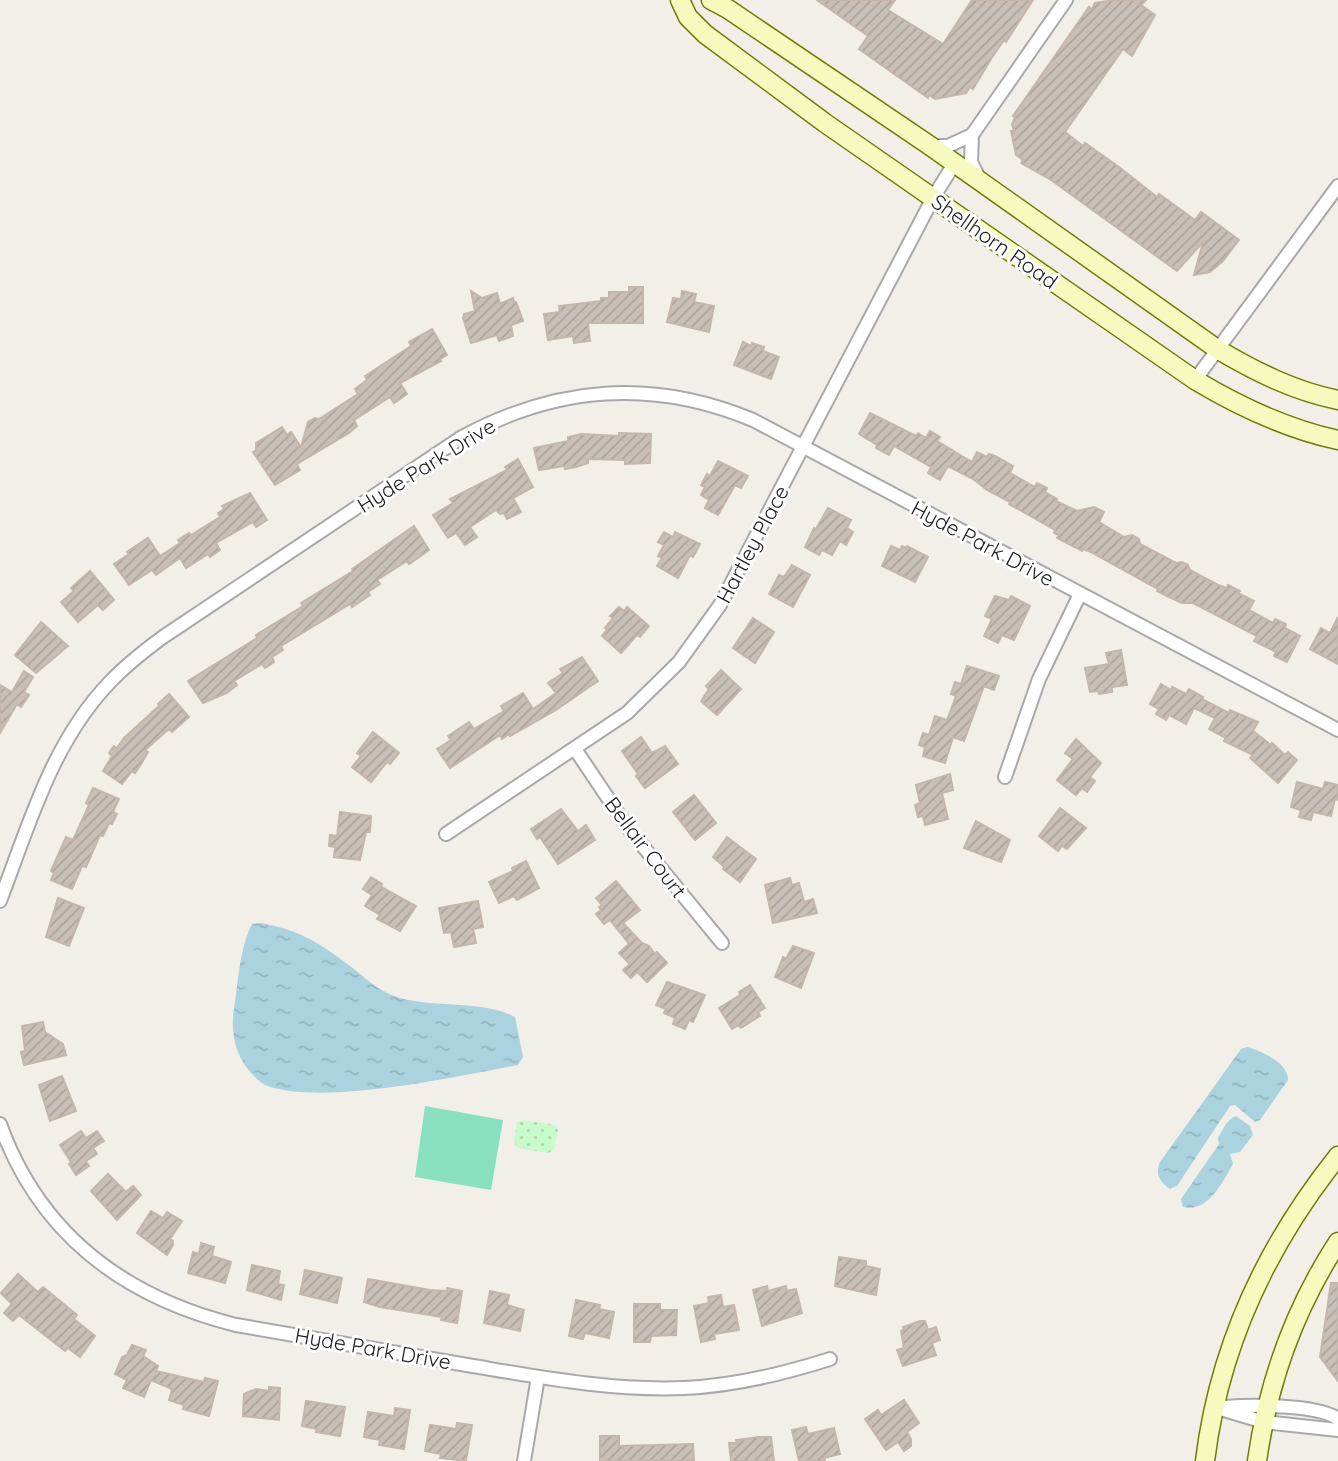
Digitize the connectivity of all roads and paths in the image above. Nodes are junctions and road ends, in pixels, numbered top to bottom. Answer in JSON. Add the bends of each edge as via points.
{"nodes":[{"id":1,"x":680,"y":0,"type":"edge"},
{"id":2,"x":711,"y":0,"type":"edge"},
{"id":3,"x":1066,"y":0,"type":"edge"},
{"id":4,"x":972,"y":135,"type":"junction"},
{"id":5,"x":929,"y":145,"type":"junction"},
{"id":6,"x":954,"y":164,"type":"junction"},
{"id":7,"x":982,"y":183,"type":"junction"},
{"id":8,"x":1338,"y":186,"type":"edge"},
{"id":9,"x":933,"y":198,"type":"junction"},
{"id":10,"x":1217,"y":349,"type":"junction"},
{"id":11,"x":1195,"y":380,"type":"junction"},
{"id":12,"x":1338,"y":400,"type":"edge"},
{"id":13,"x":1338,"y":440,"type":"edge"},
{"id":14,"x":804,"y":448,"type":"junction"},
{"id":15,"x":1080,"y":594,"type":"junction"},
{"id":16,"x":1338,"y":730,"type":"edge"},
{"id":17,"x":575,"y":749,"type":"junction"},
{"id":18,"x":1005,"y":777,"type":"dead end"},
{"id":19,"x":446,"y":834,"type":"dead end"},
{"id":20,"x":0,"y":901,"type":"edge"},
{"id":21,"x":722,"y":943,"type":"dead end"},
{"id":22,"x":0,"y":1124,"type":"edge"},
{"id":23,"x":4,"y":1146,"type":"edge"},
{"id":24,"x":1338,"y":1156,"type":"edge"},
{"id":25,"x":1338,"y":1242,"type":"edge"},
{"id":26,"x":830,"y":1360,"type":"dead end"},
{"id":27,"x":538,"y":1377,"type":"junction"},
{"id":28,"x":1214,"y":1407,"type":"junction"},
{"id":29,"x":1266,"y":1413,"type":"junction"},
{"id":30,"x":1338,"y":1419,"type":"edge"},
{"id":31,"x":1338,"y":1430,"type":"edge"},
{"id":32,"x":524,"y":1461,"type":"edge"},
{"id":33,"x":1205,"y":1461,"type":"edge"},
{"id":34,"x":1257,"y":1461,"type":"edge"}],
"edges":[{"from":1,"to":9,"type":"main road","name":"Shellhorn Road","via":[[688,17],[705,34]]},
{"from":2,"to":5,"type":"main road","name":"Shellhorn Road"},
{"from":3,"to":4,"type":"street"},
{"from":4,"to":5,"type":"street","via":[[948,146]]},
{"from":4,"to":7,"type":"street","via":[[971,162]]},
{"from":5,"to":6,"type":"main road","name":"Shellhorn Road"},
{"from":6,"to":7,"type":"main road","name":"Shellhorn Road"},
{"from":6,"to":9,"type":"street","name":"Hartley Place"},
{"from":7,"to":10,"type":"main road","name":"Shellhorn Road"},
{"from":8,"to":10,"type":"street"},
{"from":9,"to":11,"type":"main road","name":"Shellhorn Road"},
{"from":9,"to":14,"type":"street","name":"Hartley Place"},
{"from":10,"to":11,"type":"street"},
{"from":10,"to":12,"type":"main road","name":"Shellhorn Road","via":[[1291,387]]},
{"from":11,"to":13,"type":"main road","name":"Shellhorn Road","via":[[1259,414]]},
{"from":14,"to":15,"type":"street","name":"Hyde Park Drive"},
{"from":14,"to":17,"type":"street","name":"Hartley Place","via":[[701,635],[655,688]]},
{"from":14,"to":20,"type":"street","name":"Hyde Park Drive","via":[[727,409],[690,399],[624,392],[559,399],[527,408],[462,438],[163,637],[109,682],[51,769]]},
{"from":15,"to":16,"type":"street","name":"Hyde Park Drive"},
{"from":15,"to":18,"type":"street","via":[[1039,679]]},
{"from":17,"to":19,"type":"street","name":"Hartley Place"},
{"from":17,"to":21,"type":"street","name":"Bellair Court","via":[[628,828]]},
{"from":22,"to":23,"type":"street","name":"Hyde Park Drive"},
{"from":23,"to":27,"type":"street","name":"Hyde Park Drive","via":[[72,1238],[119,1277],[168,1303],[236,1325]]},
{"from":24,"to":28,"type":"main road","via":[[1296,1212],[1259,1279],[1231,1346]]},
{"from":25,"to":29,"type":"main road","via":[[1281,1357]]},
{"from":26,"to":27,"type":"street","name":"Hyde Park Drive","via":[[759,1379],[686,1388],[614,1387]]},
{"from":27,"to":32,"type":"street"},
{"from":28,"to":29,"type":"street"},
{"from":28,"to":33,"type":"main road"},
{"from":29,"to":30,"type":"street","via":[[1329,1414]]},
{"from":29,"to":31,"type":"street"},
{"from":29,"to":34,"type":"main road"}]}
